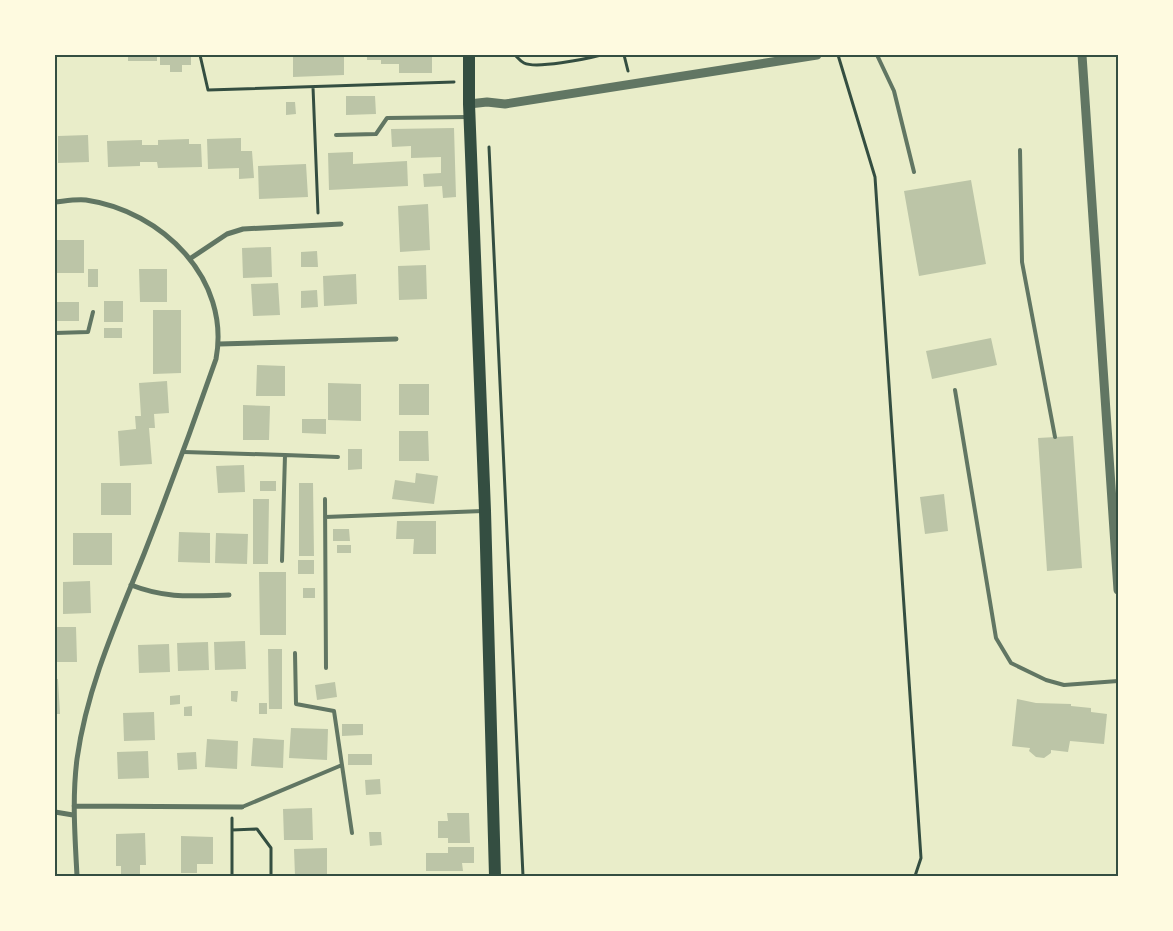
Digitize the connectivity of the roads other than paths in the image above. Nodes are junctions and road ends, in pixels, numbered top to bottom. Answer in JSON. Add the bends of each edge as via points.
{"nodes":[{"id":1,"x":469,"y":55,"type":"edge"},
{"id":2,"x":817,"y":55,"type":"edge"},
{"id":3,"x":877,"y":55,"type":"edge"},
{"id":4,"x":1082,"y":55,"type":"edge"},
{"id":5,"x":469,"y":111,"type":"junction"},
{"id":6,"x":336,"y":135,"type":"dead end"},
{"id":7,"x":1020,"y":150,"type":"dead end"},
{"id":8,"x":914,"y":172,"type":"dead end"},
{"id":9,"x":55,"y":202,"type":"edge"},
{"id":10,"x":341,"y":224,"type":"dead end"},
{"id":11,"x":191,"y":258,"type":"junction"},
{"id":12,"x":93,"y":312,"type":"dead end"},
{"id":13,"x":55,"y":333,"type":"edge"},
{"id":14,"x":396,"y":339,"type":"dead end"},
{"id":15,"x":219,"y":344,"type":"junction"},
{"id":16,"x":955,"y":390,"type":"dead end"},
{"id":17,"x":1055,"y":437,"type":"dead end"},
{"id":18,"x":184,"y":452,"type":"junction"},
{"id":19,"x":285,"y":455,"type":"junction"},
{"id":20,"x":338,"y":457,"type":"dead end"},
{"id":21,"x":325,"y":499,"type":"dead end"},
{"id":22,"x":485,"y":511,"type":"junction"},
{"id":23,"x":325,"y":517,"type":"junction"},
{"id":24,"x":282,"y":561,"type":"dead end"},
{"id":25,"x":132,"y":585,"type":"junction"},
{"id":26,"x":1118,"y":590,"type":"edge"},
{"id":27,"x":229,"y":595,"type":"dead end"},
{"id":28,"x":295,"y":653,"type":"dead end"},
{"id":29,"x":326,"y":668,"type":"dead end"},
{"id":30,"x":1118,"y":680,"type":"edge"},
{"id":31,"x":342,"y":765,"type":"junction"},
{"id":32,"x":74,"y":806,"type":"junction"},
{"id":33,"x":242,"y":807,"type":"joint"},
{"id":34,"x":55,"y":812,"type":"edge"},
{"id":35,"x":73,"y":815,"type":"junction"},
{"id":36,"x":352,"y":834,"type":"dead end"},
{"id":37,"x":78,"y":876,"type":"edge"},
{"id":38,"x":495,"y":876,"type":"edge"}],
"edges":[{"from":1,"to":5,"type":"main road"},
{"from":2,"to":5,"type":"street","via":[[505,104],[487,102]]},
{"from":3,"to":8,"type":"lane","via":[[894,91]]},
{"from":4,"to":26,"type":"street"},
{"from":5,"to":6,"type":"lane","via":[[387,118],[376,134]]},
{"from":5,"to":22,"type":"main road"},
{"from":7,"to":17,"type":"lane","via":[[1022,262]]},
{"from":9,"to":11,"type":"street","via":[[84,200],[123,210],[153,226]]},
{"from":10,"to":11,"type":"street","via":[[243,229],[228,234]]},
{"from":11,"to":15,"type":"street","via":[[211,296]]},
{"from":12,"to":13,"type":"lane","via":[[88,332]]},
{"from":14,"to":15,"type":"street"},
{"from":15,"to":18,"type":"street"},
{"from":16,"to":30,"type":"lane","via":[[996,638],[1011,664],[1046,680],[1064,685]]},
{"from":18,"to":19,"type":"lane"},
{"from":18,"to":25,"type":"street"},
{"from":19,"to":20,"type":"lane"},
{"from":19,"to":24,"type":"lane"},
{"from":21,"to":23,"type":"lane"},
{"from":22,"to":23,"type":"lane"},
{"from":22,"to":38,"type":"main road"},
{"from":23,"to":29,"type":"lane"},
{"from":25,"to":27,"type":"street","via":[[154,594],[170,596]]},
{"from":25,"to":32,"type":"street","via":[[86,712],[77,760]]},
{"from":28,"to":31,"type":"lane","via":[[296,704],[334,711]]},
{"from":31,"to":33,"type":"lane"},
{"from":31,"to":36,"type":"lane"},
{"from":32,"to":33,"type":"street"},
{"from":32,"to":35,"type":"street"},
{"from":34,"to":35,"type":"street"},
{"from":35,"to":37,"type":"street"}]}
